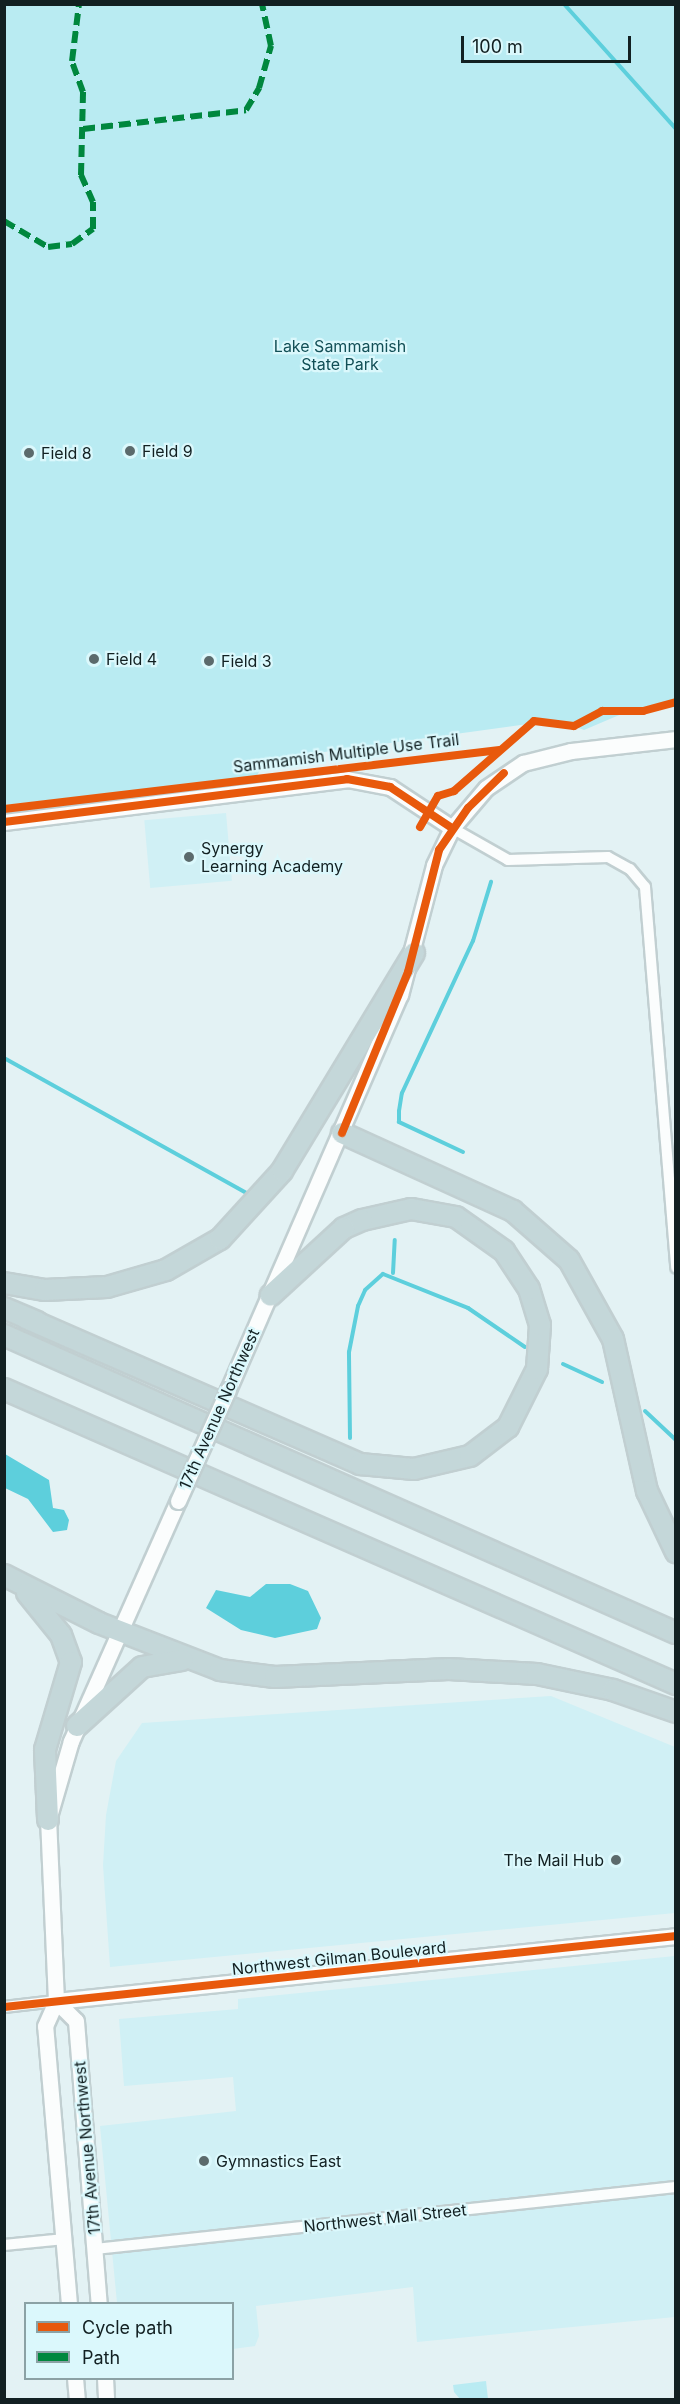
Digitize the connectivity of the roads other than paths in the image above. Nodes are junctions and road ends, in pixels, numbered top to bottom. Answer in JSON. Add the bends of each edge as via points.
{"nodes":[{"id":1,"x":675,"y":739,"type":"edge"},
{"id":2,"x":4,"y":822,"type":"edge"},
{"id":3,"x":452,"y":828,"type":"junction"},
{"id":4,"x":414,"y":953,"type":"junction"},
{"id":5,"x":671,"y":1115,"type":"edge"},
{"id":6,"x":342,"y":1133,"type":"junction"},
{"id":7,"x":675,"y":1268,"type":"edge"},
{"id":8,"x":4,"y":1283,"type":"edge"},
{"id":9,"x":270,"y":1296,"type":"junction"},
{"id":10,"x":4,"y":1308,"type":"edge"},
{"id":11,"x":4,"y":1335,"type":"edge"},
{"id":12,"x":4,"y":1389,"type":"edge"},
{"id":13,"x":675,"y":1552,"type":"edge"},
{"id":14,"x":4,"y":1575,"type":"edge"},
{"id":15,"x":21,"y":1586,"type":"junction"},
{"id":16,"x":120,"y":1632,"type":"junction"},
{"id":17,"x":675,"y":1633,"type":"edge"},
{"id":18,"x":191,"y":1661,"type":"junction"},
{"id":19,"x":675,"y":1684,"type":"edge"},
{"id":20,"x":675,"y":1712,"type":"edge"},
{"id":21,"x":77,"y":1726,"type":"junction"},
{"id":22,"x":48,"y":1820,"type":"junction"},
{"id":23,"x":675,"y":1936,"type":"edge"},
{"id":24,"x":56,"y":2001,"type":"junction"},
{"id":25,"x":4,"y":2007,"type":"edge"},
{"id":26,"x":675,"y":2187,"type":"edge"},
{"id":27,"x":64,"y":2239,"type":"junction"},
{"id":28,"x":4,"y":2245,"type":"edge"},
{"id":29,"x":95,"y":2248,"type":"junction"},
{"id":30,"x":69,"y":2302,"type":"edge"},
{"id":31,"x":99,"y":2302,"type":"edge"},
{"id":32,"x":75,"y":2380,"type":"edge"},
{"id":33,"x":105,"y":2380,"type":"edge"},
{"id":34,"x":77,"y":2400,"type":"edge"},
{"id":35,"x":106,"y":2400,"type":"edge"}],
"edges":[{"from":1,"to":3,"type":"main road","name":"17th Avenue Northwest","via":[[571,751],[523,763],[486,788]]},
{"from":2,"to":3,"type":"main road","via":[[348,779],[390,787]]},
{"from":3,"to":4,"type":"main road","name":"17th Avenue Northwest","via":[[434,865]]},
{"from":3,"to":5,"type":"street","via":[[496,857],[519,861],[602,856],[617,860],[640,879],[647,897]]},
{"from":4,"to":6,"type":"main road","name":"17th Avenue Northwest"},
{"from":4,"to":8,"type":"highway","via":[[282,1171],[220,1239],[166,1270],[107,1287],[45,1290]]},
{"from":5,"to":7,"type":"street"},
{"from":6,"to":9,"type":"main road","name":"17th Avenue Northwest"},
{"from":6,"to":13,"type":"highway","via":[[513,1210],[569,1260],[613,1340],[647,1491]]},
{"from":9,"to":10,"type":"highway","via":[[344,1228],[387,1211],[421,1210],[456,1217],[490,1237],[516,1266],[540,1325],[537,1369],[521,1409],[508,1427],[470,1456],[414,1469],[360,1464]]},
{"from":9,"to":16,"type":"main road","name":"17th Avenue Northwest","bridge":true},
{"from":11,"to":17,"type":"highway"},
{"from":12,"to":19,"type":"highway"},
{"from":14,"to":15,"type":"highway"},
{"from":15,"to":16,"type":"highway"},
{"from":15,"to":22,"type":"highway","via":[[61,1635],[71,1662],[45,1750]]},
{"from":16,"to":18,"type":"highway"},
{"from":16,"to":21,"type":"main road","name":"17th Avenue Northwest"},
{"from":18,"to":20,"type":"highway","via":[[275,1677],[449,1669],[537,1674],[613,1690]]},
{"from":18,"to":21,"type":"highway","via":[[142,1667]]},
{"from":21,"to":22,"type":"main road","name":"17th Avenue Northwest"},
{"from":22,"to":24,"type":"main road","name":"17th Avenue Northwest"},
{"from":23,"to":24,"type":"main road","name":"Northwest Gilman Boulevard"},
{"from":24,"to":25,"type":"street","name":"Northwest Gilman Boulevard"},
{"from":24,"to":27,"type":"main road","name":"17th Avenue Northwest","via":[[45,2026]]},
{"from":24,"to":29,"type":"main road","name":"17th Avenue Northwest","via":[[76,2021]]},
{"from":26,"to":29,"type":"street","name":"Northwest Mall Street"},
{"from":27,"to":28,"type":"street"},
{"from":27,"to":30,"type":"main road","name":"17th Avenue Northwest"},
{"from":29,"to":31,"type":"main road","name":"17th Avenue Northwest"},
{"from":32,"to":34,"type":"main road"},
{"from":33,"to":35,"type":"main road"}]}
